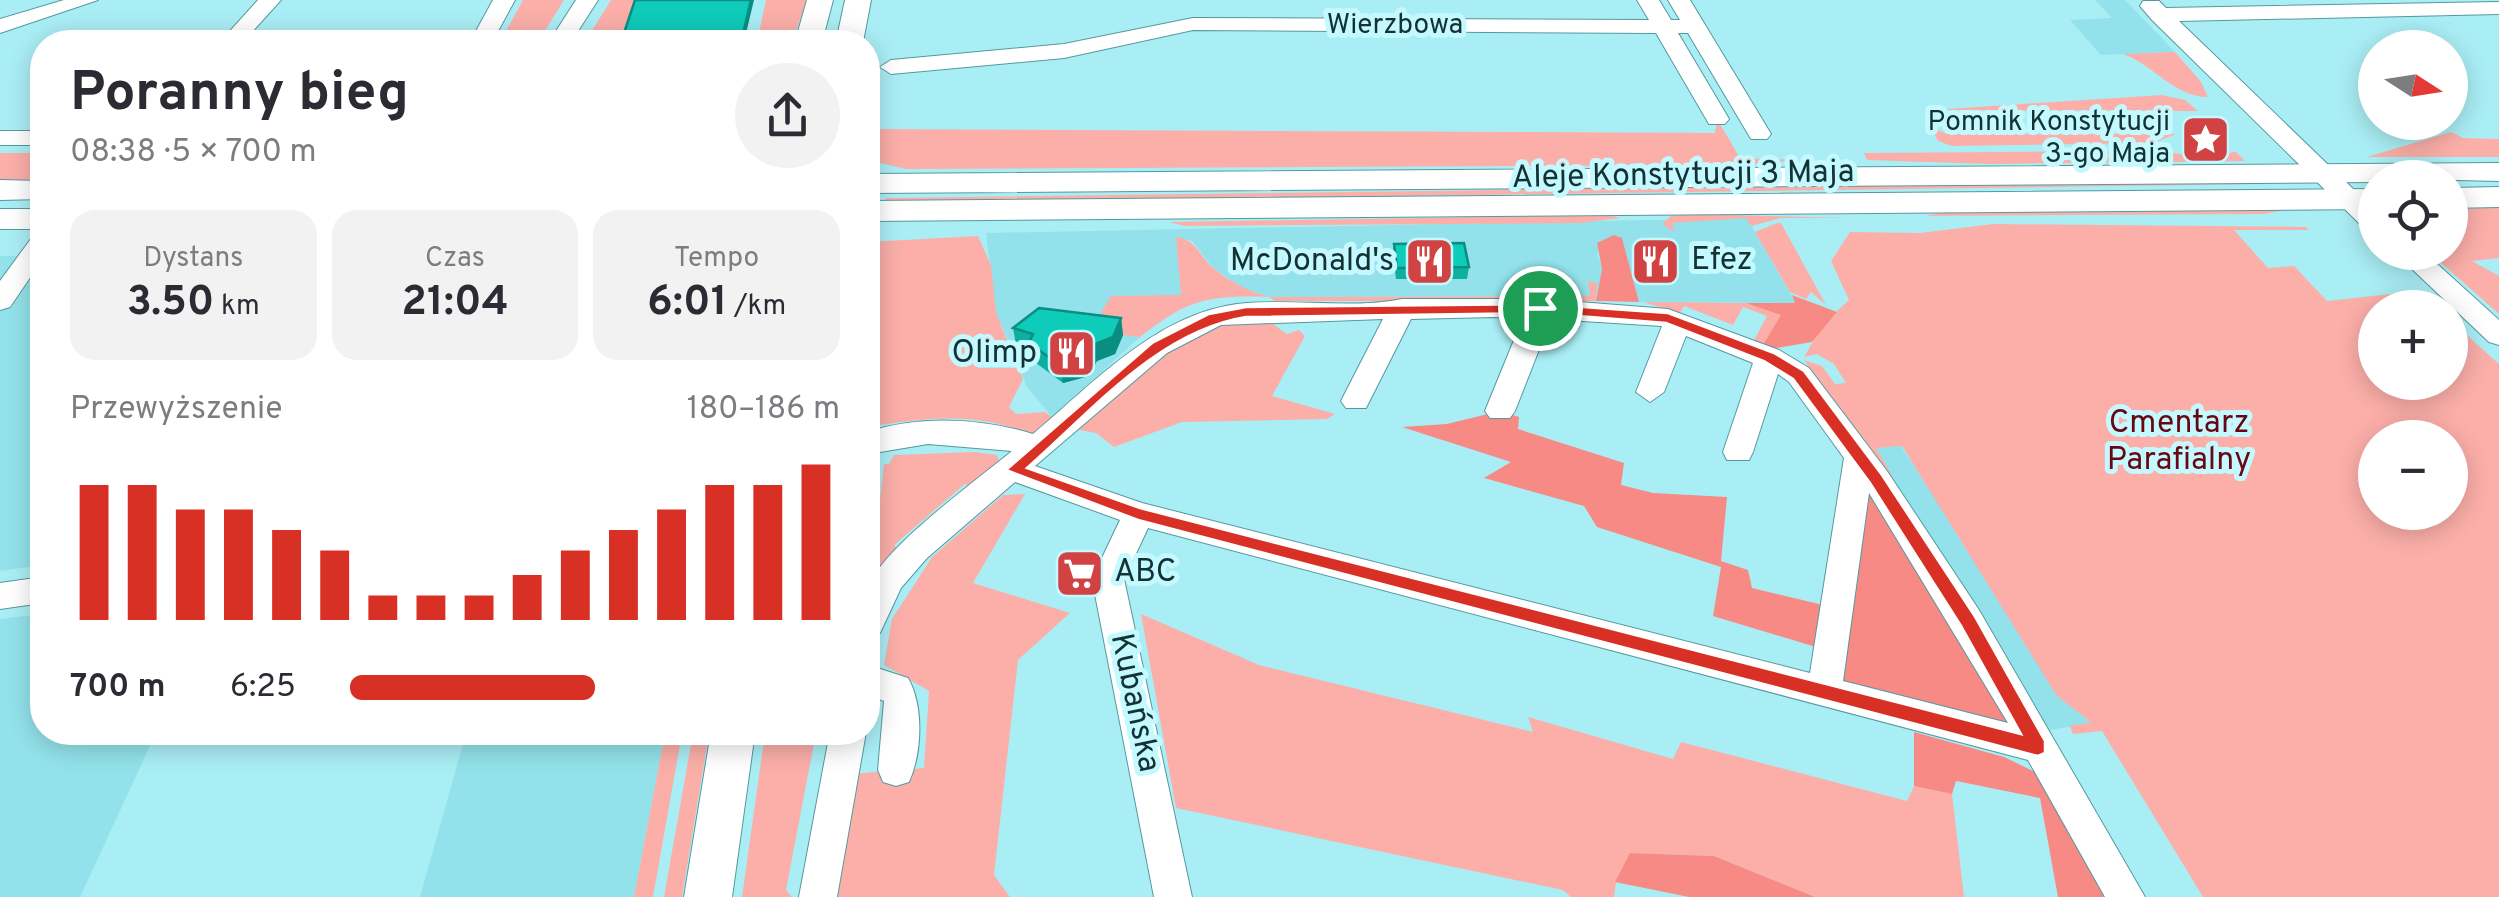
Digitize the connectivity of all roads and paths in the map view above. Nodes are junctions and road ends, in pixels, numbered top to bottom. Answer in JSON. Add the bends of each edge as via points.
{"nodes":[{"id":1,"x":86,"y":0,"type":"edge"},
{"id":2,"x":270,"y":0,"type":"edge"},
{"id":3,"x":504,"y":0,"type":"edge"},
{"id":4,"x":586,"y":0,"type":"edge"},
{"id":5,"x":820,"y":0,"type":"edge"},
{"id":6,"x":858,"y":0,"type":"edge"},
{"id":7,"x":1648,"y":0,"type":"edge"},
{"id":8,"x":1679,"y":0,"type":"edge"},
{"id":9,"x":2152,"y":7,"type":"edge"},
{"id":10,"x":2499,"y":8,"type":"edge"},
{"id":11,"x":0,"y":26,"type":"edge"},
{"id":12,"x":1695,"y":27,"type":"junction"},
{"id":13,"x":1663,"y":28,"type":"junction"},
{"id":14,"x":242,"y":30,"type":"edge"},
{"id":15,"x":488,"y":30,"type":"edge"},
{"id":16,"x":567,"y":30,"type":"edge"},
{"id":17,"x":812,"y":30,"type":"edge"},
{"id":18,"x":852,"y":30,"type":"edge"},
{"id":19,"x":891,"y":67,"type":"dead end"},
{"id":20,"x":1717,"y":119,"type":"dead end"},
{"id":21,"x":1758,"y":134,"type":"dead end"},
{"id":22,"x":0,"y":138,"type":"edge"},
{"id":23,"x":30,"y":138,"type":"edge"},
{"id":24,"x":2316,"y":171,"type":"junction"},
{"id":25,"x":2499,"y":172,"type":"edge"},
{"id":26,"x":880,"y":184,"type":"edge"},
{"id":27,"x":0,"y":190,"type":"edge"},
{"id":28,"x":2358,"y":198,"type":"edge"},
{"id":29,"x":2468,"y":198,"type":"edge"},
{"id":30,"x":2499,"y":198,"type":"edge"},
{"id":31,"x":2358,"y":199,"type":"edge"},
{"id":32,"x":880,"y":211,"type":"edge"},
{"id":33,"x":30,"y":219,"type":"edge"},
{"id":34,"x":30,"y":229,"type":"edge"},
{"id":35,"x":2426,"y":270,"type":"edge"},
{"id":36,"x":0,"y":301,"type":"edge"},
{"id":37,"x":1402,"y":308,"type":"junction"},
{"id":38,"x":1540,"y":308,"type":"junction"},
{"id":39,"x":1678,"y":322,"type":"junction"},
{"id":40,"x":2499,"y":335,"type":"edge"},
{"id":41,"x":1769,"y":357,"type":"junction"},
{"id":42,"x":1650,"y":392,"type":"dead end"},
{"id":43,"x":1356,"y":401,"type":"dead end"},
{"id":44,"x":1500,"y":411,"type":"dead end"},
{"id":45,"x":880,"y":442,"type":"edge"},
{"id":46,"x":1039,"y":448,"type":"junction"},
{"id":47,"x":1738,"y":452,"type":"dead end"},
{"id":48,"x":1860,"y":456,"type":"junction"},
{"id":49,"x":1014,"y":470,"type":"junction"},
{"id":50,"x":1138,"y":514,"type":"junction"},
{"id":51,"x":880,"y":591,"type":"edge"},
{"id":52,"x":30,"y":592,"type":"edge"},
{"id":53,"x":0,"y":596,"type":"edge"},
{"id":54,"x":880,"y":684,"type":"edge"},
{"id":55,"x":1824,"y":691,"type":"junction"},
{"id":56,"x":731,"y":745,"type":"edge"},
{"id":57,"x":846,"y":745,"type":"edge"},
{"id":58,"x":2038,"y":747,"type":"junction"},
{"id":59,"x":896,"y":770,"type":"dead end"},
{"id":60,"x":708,"y":897,"type":"edge"},
{"id":61,"x":818,"y":897,"type":"edge"},
{"id":62,"x":1174,"y":897,"type":"edge"},
{"id":63,"x":2126,"y":897,"type":"edge"}],
"edges":[{"from":1,"to":11,"type":"street"},
{"from":2,"to":14,"type":"street"},
{"from":3,"to":15,"type":"street"},
{"from":4,"to":16,"type":"street"},
{"from":5,"to":17,"type":"main road"},
{"from":6,"to":18,"type":"main road"},
{"from":7,"to":13,"type":"street"},
{"from":8,"to":12,"type":"street"},
{"from":9,"to":10,"type":"street"},
{"from":9,"to":24,"type":"street"},
{"from":12,"to":13,"type":"street","name":"Wierzbowa"},
{"from":12,"to":21,"type":"street"},
{"from":13,"to":19,"type":"street","name":"Wierzbowa","via":[[1187,14],[1064,51]]},
{"from":13,"to":20,"type":"street"},
{"from":22,"to":23,"type":"street"},
{"from":24,"to":25,"type":"main road","name":"Aleje Konstytucji 3 Maja"},
{"from":24,"to":26,"type":"main road","name":"Aleje Konstytucji 3 Maja"},
{"from":24,"to":28,"type":"street"},
{"from":27,"to":33,"type":"main road"},
{"from":29,"to":30,"type":"main road"},
{"from":31,"to":32,"type":"main road","name":"Aleje Konstytucji 3 Maja"},
{"from":34,"to":36,"type":"street"},
{"from":35,"to":40,"type":"street"},
{"from":37,"to":38,"type":"street"},
{"from":37,"to":43,"type":"street"},
{"from":37,"to":46,"type":"street","via":[[1214,317],[1158,346]]},
{"from":38,"to":39,"type":"street","via":[[1620,311]]},
{"from":38,"to":44,"type":"street"},
{"from":39,"to":41,"type":"street"},
{"from":39,"to":42,"type":"street"},
{"from":41,"to":47,"type":"street"},
{"from":41,"to":48,"type":"street","via":[[1799,375]]},
{"from":45,"to":46,"type":"street","via":[[972,432]]},
{"from":46,"to":49,"type":"street"},
{"from":48,"to":55,"type":"street"},
{"from":48,"to":58,"type":"street","via":[[1967,620]]},
{"from":49,"to":50,"type":"street"},
{"from":49,"to":51,"type":"street","via":[[916,549]]},
{"from":50,"to":55,"type":"street"},
{"from":50,"to":62,"type":"street","name":"Kubańska","via":[[1108,579]]},
{"from":52,"to":53,"type":"street"},
{"from":54,"to":59,"type":"street","via":[[896,689],[902,700]]},
{"from":55,"to":58,"type":"street"},
{"from":56,"to":60,"type":"main road"},
{"from":57,"to":61,"type":"street"},
{"from":58,"to":63,"type":"street"}]}
